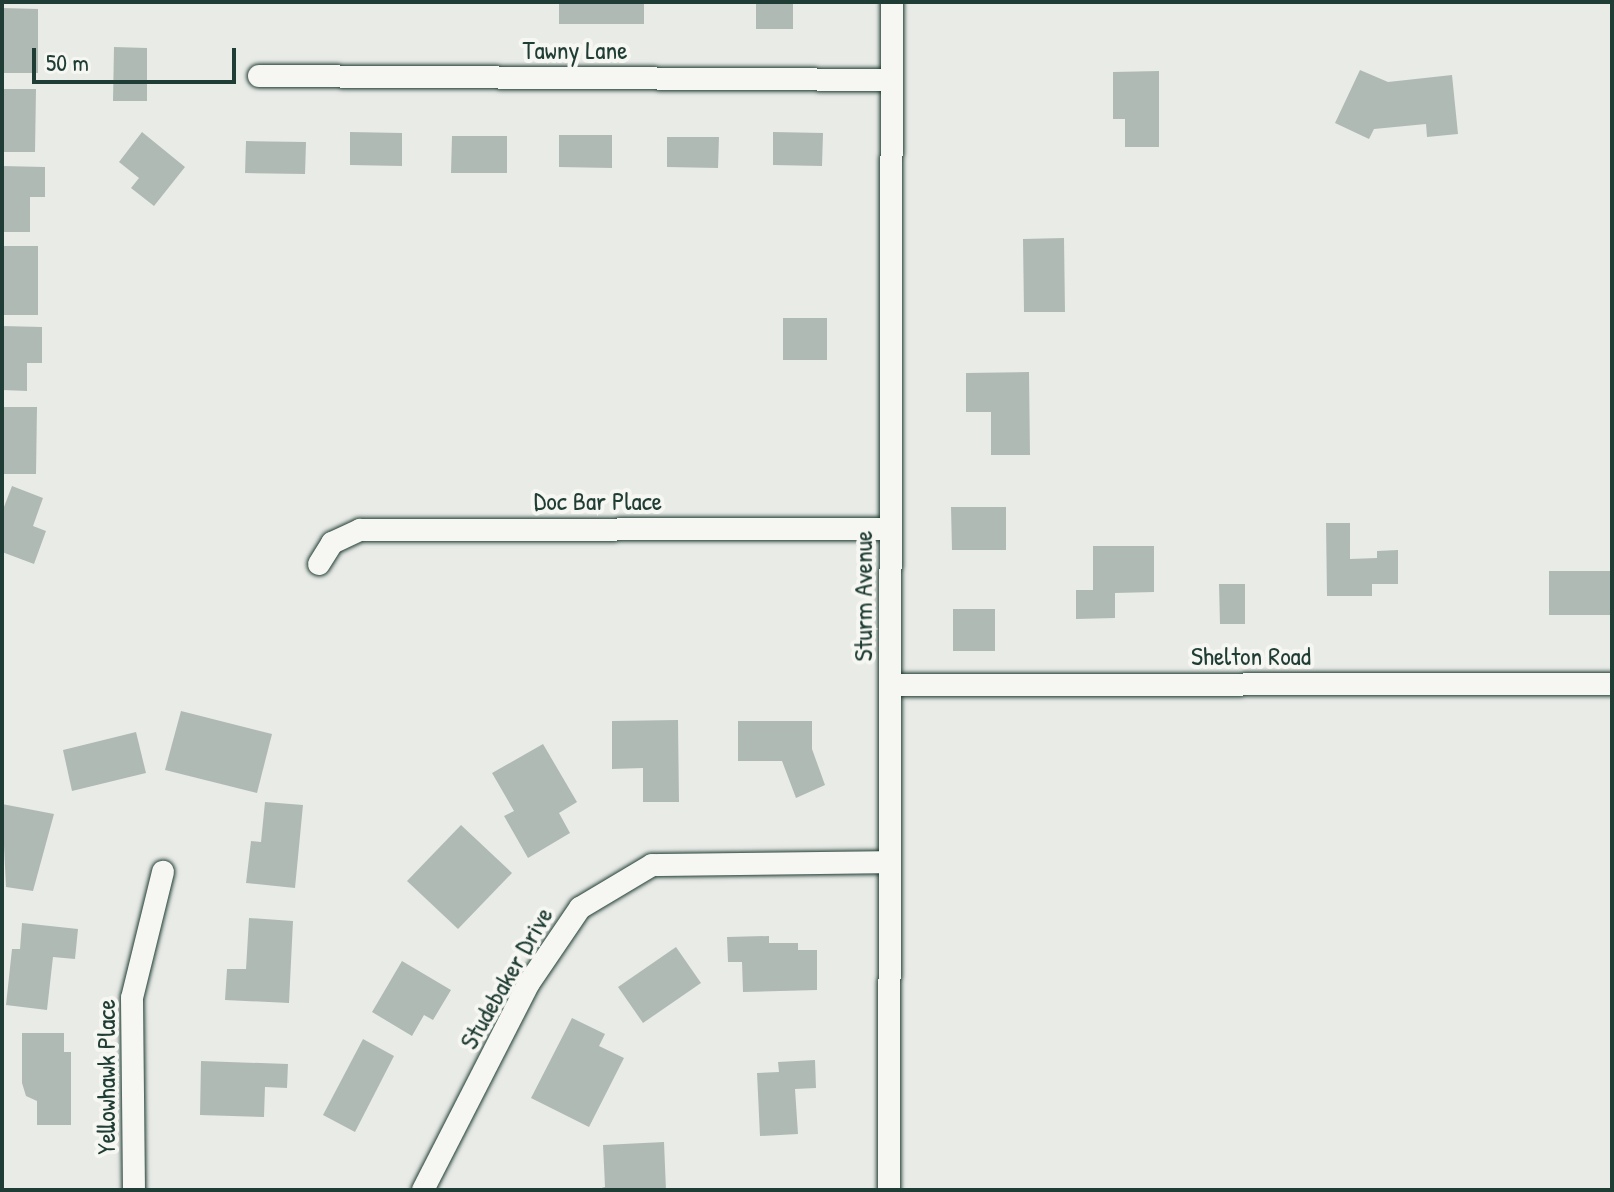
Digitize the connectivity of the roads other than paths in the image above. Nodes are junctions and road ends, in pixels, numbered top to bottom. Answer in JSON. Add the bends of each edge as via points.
{"nodes":[{"id":1,"x":892,"y":2,"type":"edge"},
{"id":2,"x":259,"y":76,"type":"dead end"},
{"id":3,"x":891,"y":80,"type":"junction"},
{"id":4,"x":891,"y":529,"type":"junction"},
{"id":5,"x":319,"y":564,"type":"dead end"},
{"id":6,"x":1612,"y":684,"type":"edge"},
{"id":7,"x":891,"y":685,"type":"junction"},
{"id":8,"x":889,"y":862,"type":"junction"},
{"id":9,"x":163,"y":872,"type":"dead end"},
{"id":10,"x":134,"y":1190,"type":"edge"},
{"id":11,"x":423,"y":1190,"type":"edge"},
{"id":12,"x":889,"y":1190,"type":"edge"}],
"edges":[{"from":1,"to":3,"type":"street","name":"Sturm Avenue"},
{"from":2,"to":3,"type":"street","name":"Tawny Lane"},
{"from":3,"to":4,"type":"street","name":"Sturm Avenue"},
{"from":4,"to":5,"type":"street","name":"Doc Bar Place","via":[[360,530],[332,543]]},
{"from":4,"to":7,"type":"street","name":"Sturm Avenue"},
{"from":6,"to":7,"type":"street","name":"Shelton Road"},
{"from":7,"to":8,"type":"street","name":"Sturm Avenue"},
{"from":8,"to":11,"type":"street","name":"Studebaker Drive","via":[[652,865],[580,908],[529,983]]},
{"from":8,"to":12,"type":"street","name":"Sturm Avenue"},
{"from":9,"to":10,"type":"street","name":"Yellowhawk Place","via":[[132,998]]}]}
